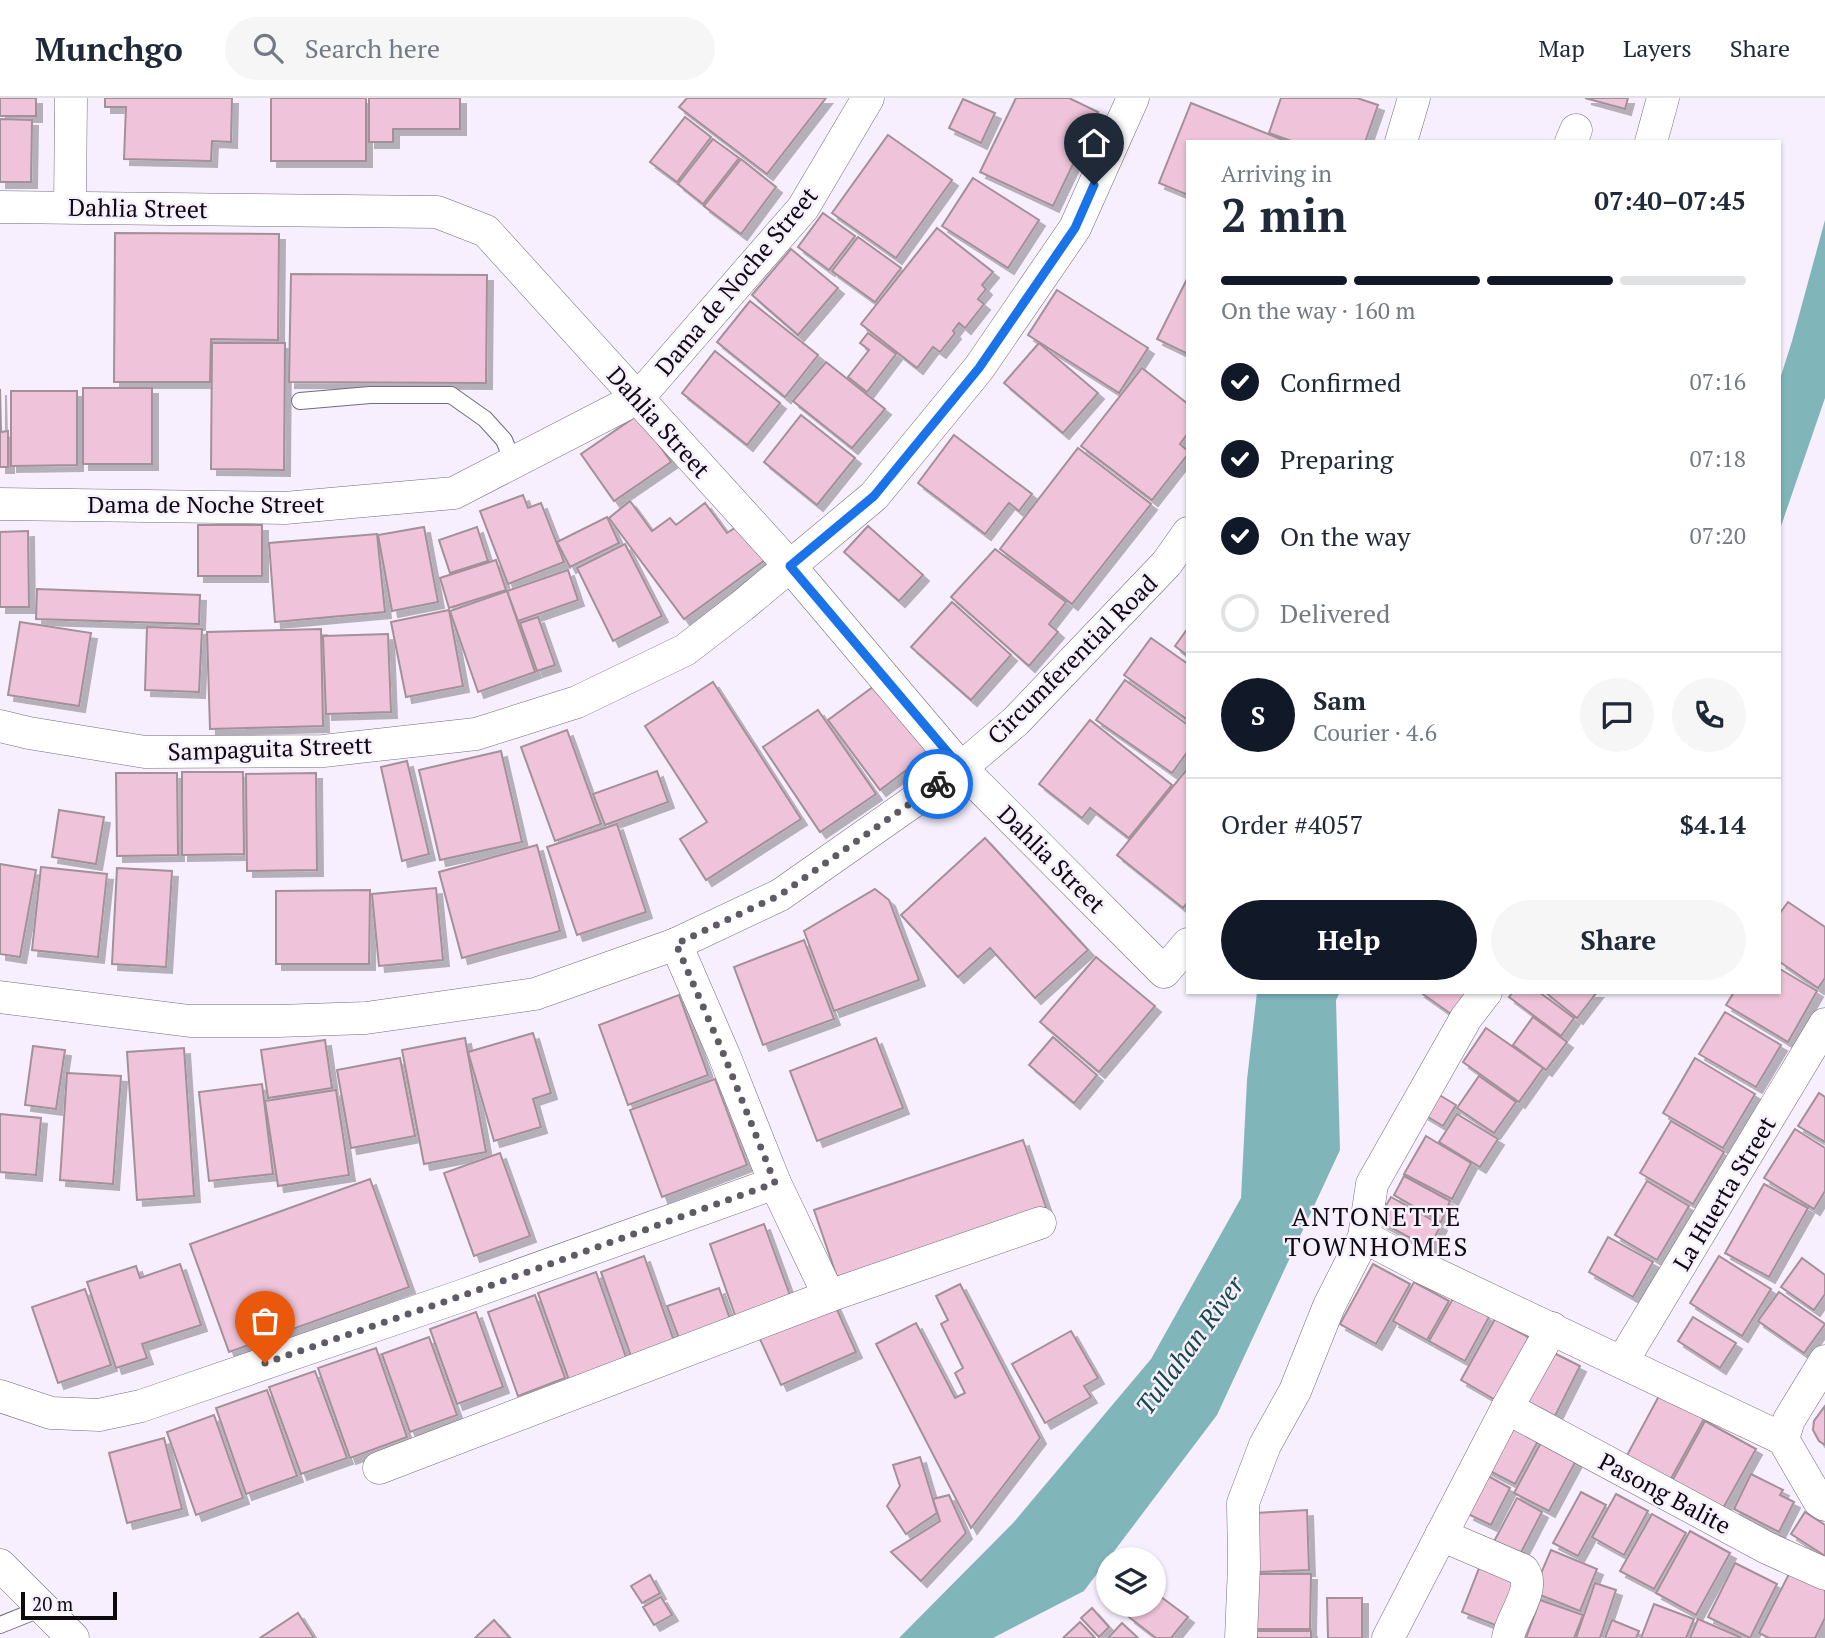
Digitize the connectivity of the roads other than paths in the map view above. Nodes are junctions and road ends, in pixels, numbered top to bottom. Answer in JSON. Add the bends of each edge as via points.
{"nodes":[{"id":1,"x":71,"y":98,"type":"edge"},
{"id":2,"x":869,"y":98,"type":"edge"},
{"id":3,"x":1133,"y":98,"type":"edge"},
{"id":4,"x":1414,"y":98,"type":"edge"},
{"id":5,"x":1664,"y":98,"type":"edge"},
{"id":6,"x":1402,"y":140,"type":"edge"},
{"id":7,"x":1652,"y":140,"type":"edge"},
{"id":8,"x":0,"y":207,"type":"edge"},
{"id":9,"x":70,"y":207,"type":"junction"},
{"id":10,"x":638,"y":398,"type":"junction"},
{"id":11,"x":300,"y":401,"type":"dead end"},
{"id":12,"x":513,"y":462,"type":"junction"},
{"id":13,"x":0,"y":503,"type":"edge"},
{"id":14,"x":1186,"y":536,"type":"edge"},
{"id":15,"x":790,"y":566,"type":"junction"},
{"id":16,"x":0,"y":726,"type":"edge"},
{"id":17,"x":961,"y":768,"type":"junction"},
{"id":18,"x":676,"y":944,"type":"junction"},
{"id":19,"x":1186,"y":946,"type":"edge"},
{"id":20,"x":1484,"y":994,"type":"edge"},
{"id":21,"x":0,"y":997,"type":"edge"},
{"id":22,"x":1825,"y":1024,"type":"edge"},
{"id":23,"x":775,"y":1183,"type":"junction"},
{"id":24,"x":1040,"y":1223,"type":"dead end"},
{"id":25,"x":1364,"y":1237,"type":"junction"},
{"id":26,"x":830,"y":1296,"type":"junction"},
{"id":27,"x":1552,"y":1328,"type":"junction"},
{"id":28,"x":1825,"y":1361,"type":"edge"},
{"id":29,"x":1622,"y":1362,"type":"junction"},
{"id":30,"x":0,"y":1396,"type":"edge"},
{"id":31,"x":1507,"y":1408,"type":"junction"},
{"id":32,"x":1783,"y":1439,"type":"junction"},
{"id":33,"x":379,"y":1468,"type":"dead end"},
{"id":34,"x":1825,"y":1505,"type":"edge"},
{"id":35,"x":1441,"y":1535,"type":"junction"},
{"id":36,"x":0,"y":1565,"type":"edge"},
{"id":37,"x":1825,"y":1574,"type":"edge"},
{"id":38,"x":45,"y":1607,"type":"junction"},
{"id":39,"x":0,"y":1625,"type":"edge"},
{"id":40,"x":1239,"y":1636,"type":"edge"},
{"id":41,"x":73,"y":1638,"type":"edge"},
{"id":42,"x":1388,"y":1638,"type":"edge"},
{"id":43,"x":1508,"y":1638,"type":"edge"}],
"edges":[{"from":1,"to":9,"type":"street"},
{"from":2,"to":10,"type":"street","name":"Dama de Noche Street","via":[[803,208]]},
{"from":3,"to":15,"type":"street","name":"Sampaguita Streett","via":[[1075,228],[979,368],[874,496]]},
{"from":4,"to":6,"type":"street"},
{"from":5,"to":7,"type":"street"},
{"from":8,"to":9,"type":"street","name":"Dahlia Street"},
{"from":9,"to":10,"type":"street","name":"Dahlia Street","via":[[437,212],[486,231]]},
{"from":10,"to":12,"type":"street","name":"Dama de Noche Street"},
{"from":10,"to":15,"type":"street","name":"Dahlia Street"},
{"from":11,"to":12,"type":"lane","via":[[370,394],[451,396],[485,419],[504,440]]},
{"from":12,"to":13,"type":"street","name":"Dama de Noche Street","via":[[454,493],[285,508]]},
{"from":14,"to":17,"type":"street","name":"Circumferential Road","via":[[1167,562],[1016,721]]},
{"from":15,"to":16,"type":"street","name":"Sampaguita Streett","via":[[685,650],[577,702],[476,734],[323,751],[145,752]]},
{"from":15,"to":17,"type":"street","name":"Dahlia Street"},
{"from":17,"to":18,"type":"street","name":"Circumferential Road","via":[[780,895]]},
{"from":17,"to":19,"type":"street","name":"Dahlia Street","via":[[1164,972]]},
{"from":18,"to":21,"type":"street","name":"Circumferential Road","via":[[535,994],[366,1018],[190,1021]]},
{"from":18,"to":23,"type":"street"},
{"from":20,"to":25,"type":"street","via":[[1466,1018],[1372,1184]]},
{"from":22,"to":29,"type":"street","name":"La Huerta Street"},
{"from":23,"to":26,"type":"street"},
{"from":23,"to":30,"type":"street","via":[[141,1406],[99,1415],[51,1413]]},
{"from":24,"to":26,"type":"street"},
{"from":25,"to":27,"type":"street"},
{"from":25,"to":40,"type":"street","via":[[1329,1306],[1295,1391],[1265,1445],[1243,1503]]},
{"from":26,"to":33,"type":"street"},
{"from":27,"to":29,"type":"street"},
{"from":27,"to":31,"type":"street"},
{"from":28,"to":32,"type":"street","via":[[1788,1420]]},
{"from":29,"to":32,"type":"street"},
{"from":31,"to":35,"type":"street"},
{"from":31,"to":37,"type":"street","name":"Pasong Balite","via":[[1767,1548]]},
{"from":32,"to":34,"type":"street"},
{"from":35,"to":42,"type":"street"},
{"from":35,"to":43,"type":"street","via":[[1527,1575],[1527,1589]]},
{"from":36,"to":38,"type":"street"},
{"from":38,"to":39,"type":"lane"},
{"from":38,"to":41,"type":"street"}]}
